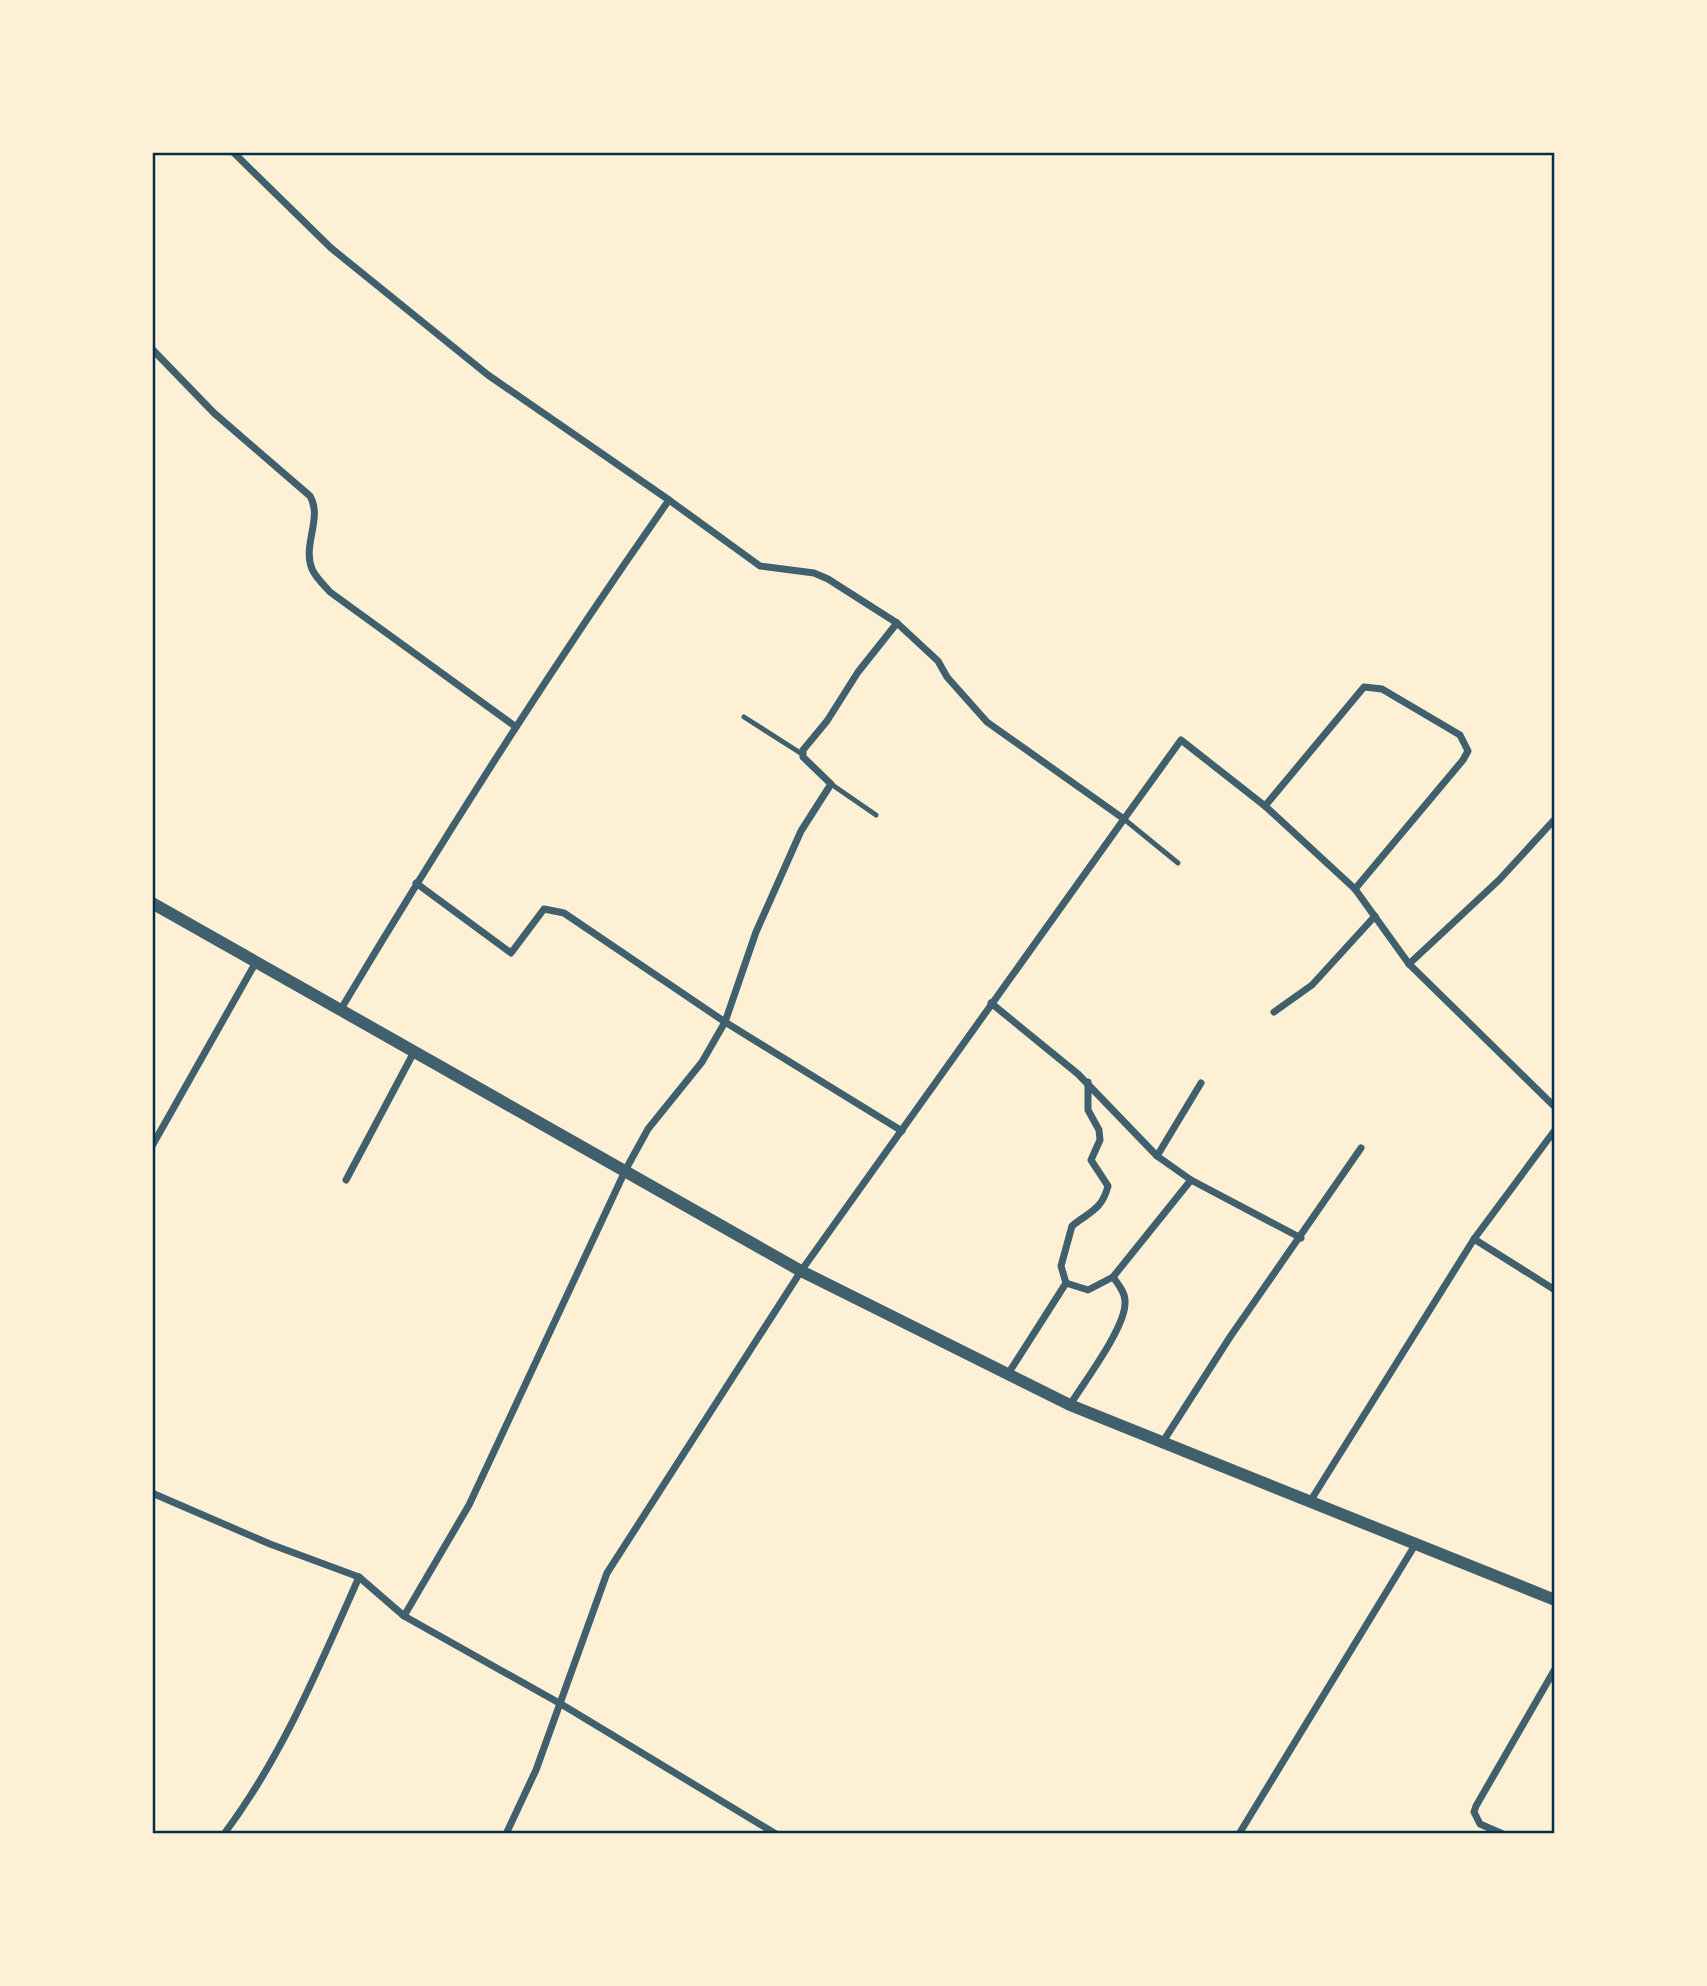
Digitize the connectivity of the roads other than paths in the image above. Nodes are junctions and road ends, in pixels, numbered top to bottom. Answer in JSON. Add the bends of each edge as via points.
{"nodes":[{"id":1,"x":233,"y":152,"type":"edge"},
{"id":2,"x":153,"y":350,"type":"edge"},
{"id":3,"x":669,"y":500,"type":"junction"},
{"id":4,"x":897,"y":623,"type":"junction"},
{"id":5,"x":744,"y":717,"type":"dead end"},
{"id":6,"x":516,"y":727,"type":"junction"},
{"id":7,"x":802,"y":754,"type":"junction"},
{"id":8,"x":831,"y":784,"type":"junction"},
{"id":9,"x":1265,"y":806,"type":"junction"},
{"id":10,"x":876,"y":815,"type":"dead end"},
{"id":11,"x":1124,"y":819,"type":"junction"},
{"id":12,"x":1555,"y":819,"type":"edge"},
{"id":13,"x":1178,"y":863,"type":"dead end"},
{"id":14,"x":416,"y":883,"type":"junction"},
{"id":15,"x":1355,"y":889,"type":"junction"},
{"id":16,"x":152,"y":903,"type":"edge"},
{"id":17,"x":1375,"y":916,"type":"junction"},
{"id":18,"x":256,"y":962,"type":"junction"},
{"id":19,"x":1409,"y":964,"type":"junction"},
{"id":20,"x":991,"y":1003,"type":"junction"},
{"id":21,"x":341,"y":1009,"type":"junction"},
{"id":22,"x":1274,"y":1012,"type":"dead end"},
{"id":23,"x":725,"y":1022,"type":"junction"},
{"id":24,"x":414,"y":1052,"type":"junction"},
{"id":25,"x":1088,"y":1082,"type":"junction"},
{"id":26,"x":1201,"y":1083,"type":"dead end"},
{"id":27,"x":1555,"y":1107,"type":"edge"},
{"id":28,"x":1555,"y":1130,"type":"edge"},
{"id":29,"x":902,"y":1131,"type":"junction"},
{"id":30,"x":152,"y":1146,"type":"edge"},
{"id":31,"x":1361,"y":1148,"type":"dead end"},
{"id":32,"x":1157,"y":1156,"type":"junction"},
{"id":33,"x":626,"y":1169,"type":"junction"},
{"id":34,"x":346,"y":1180,"type":"dead end"},
{"id":35,"x":1191,"y":1180,"type":"junction"},
{"id":36,"x":1301,"y":1238,"type":"junction"},
{"id":37,"x":1474,"y":1239,"type":"junction"},
{"id":38,"x":801,"y":1271,"type":"junction"},
{"id":39,"x":1113,"y":1277,"type":"junction"},
{"id":40,"x":1066,"y":1283,"type":"junction"},
{"id":41,"x":1555,"y":1290,"type":"edge"},
{"id":42,"x":1008,"y":1374,"type":"junction"},
{"id":43,"x":1070,"y":1405,"type":"junction"},
{"id":44,"x":1164,"y":1440,"type":"junction"},
{"id":45,"x":152,"y":1493,"type":"edge"},
{"id":46,"x":1311,"y":1500,"type":"junction"},
{"id":47,"x":1415,"y":1545,"type":"junction"},
{"id":48,"x":359,"y":1577,"type":"junction"},
{"id":49,"x":1555,"y":1600,"type":"edge"},
{"id":50,"x":404,"y":1616,"type":"junction"},
{"id":51,"x":1555,"y":1668,"type":"edge"},
{"id":52,"x":561,"y":1704,"type":"junction"},
{"id":53,"x":224,"y":1834,"type":"edge"},
{"id":54,"x":506,"y":1834,"type":"edge"},
{"id":55,"x":776,"y":1834,"type":"edge"},
{"id":56,"x":1239,"y":1834,"type":"edge"},
{"id":57,"x":1503,"y":1834,"type":"edge"}],
"edges":[{"from":1,"to":3,"type":"street","via":[[331,248],[402,309],[488,375]]},
{"from":2,"to":6,"type":"street","via":[[214,412],[310,496],[316,511],[309,557],[312,569],[330,592]]},
{"from":3,"to":4,"type":"street","via":[[760,566],[814,573]]},
{"from":3,"to":6,"type":"street"},
{"from":4,"to":7,"type":"street"},
{"from":4,"to":11,"type":"street","via":[[938,661],[987,722]]},
{"from":5,"to":7,"type":"lane"},
{"from":6,"to":14,"type":"street"},
{"from":7,"to":8,"type":"street"},
{"from":8,"to":10,"type":"lane"},
{"from":8,"to":23,"type":"street","via":[[801,831],[756,932]]},
{"from":9,"to":11,"type":"street","via":[[1181,740]]},
{"from":9,"to":15,"type":"street"},
{"from":9,"to":15,"type":"street","via":[[1364,687],[1382,689],[1461,735],[1468,751],[1463,760]]},
{"from":11,"to":13,"type":"lane"},
{"from":11,"to":20,"type":"street"},
{"from":12,"to":19,"type":"street","via":[[1499,880]]},
{"from":14,"to":21,"type":"street"},
{"from":14,"to":23,"type":"street","via":[[512,953],[544,909],[564,913]]},
{"from":15,"to":17,"type":"street"},
{"from":16,"to":18,"type":"street"},
{"from":17,"to":19,"type":"street"},
{"from":17,"to":22,"type":"street","via":[[1311,985]]},
{"from":18,"to":21,"type":"street"},
{"from":18,"to":30,"type":"street"},
{"from":19,"to":27,"type":"street"},
{"from":20,"to":25,"type":"street"},
{"from":20,"to":29,"type":"street"},
{"from":21,"to":24,"type":"street"},
{"from":23,"to":29,"type":"street"},
{"from":23,"to":33,"type":"street","via":[[702,1062],[648,1129]]},
{"from":24,"to":33,"type":"street"},
{"from":24,"to":34,"type":"street"},
{"from":25,"to":32,"type":"street"},
{"from":25,"to":40,"type":"street","via":[[1088,1110],[1100,1140],[1091,1160],[1108,1186],[1096,1212],[1072,1226],[1061,1266]]},
{"from":26,"to":32,"type":"street"},
{"from":28,"to":37,"type":"street"},
{"from":29,"to":38,"type":"street"},
{"from":31,"to":36,"type":"street"},
{"from":32,"to":35,"type":"street"},
{"from":33,"to":38,"type":"street"},
{"from":33,"to":50,"type":"street","via":[[469,1504]]},
{"from":35,"to":36,"type":"street"},
{"from":35,"to":39,"type":"street"},
{"from":36,"to":44,"type":"street","via":[[1230,1336]]},
{"from":37,"to":41,"type":"street"},
{"from":37,"to":46,"type":"street"},
{"from":38,"to":42,"type":"street"},
{"from":38,"to":52,"type":"street","via":[[607,1573]]},
{"from":39,"to":40,"type":"street","via":[[1088,1290]]},
{"from":39,"to":43,"type":"street","via":[[1125,1306],[1119,1324]]},
{"from":40,"to":42,"type":"street"},
{"from":42,"to":43,"type":"street"},
{"from":43,"to":44,"type":"street"},
{"from":44,"to":46,"type":"street"},
{"from":45,"to":48,"type":"street"},
{"from":46,"to":47,"type":"street"},
{"from":47,"to":49,"type":"street"},
{"from":47,"to":56,"type":"street"},
{"from":48,"to":50,"type":"street"},
{"from":48,"to":53,"type":"street","via":[[311,1684],[248,1802]]},
{"from":50,"to":52,"type":"street"},
{"from":51,"to":57,"type":"street","via":[[1474,1812],[1480,1824]]},
{"from":52,"to":54,"type":"street"},
{"from":52,"to":55,"type":"street"}]}
